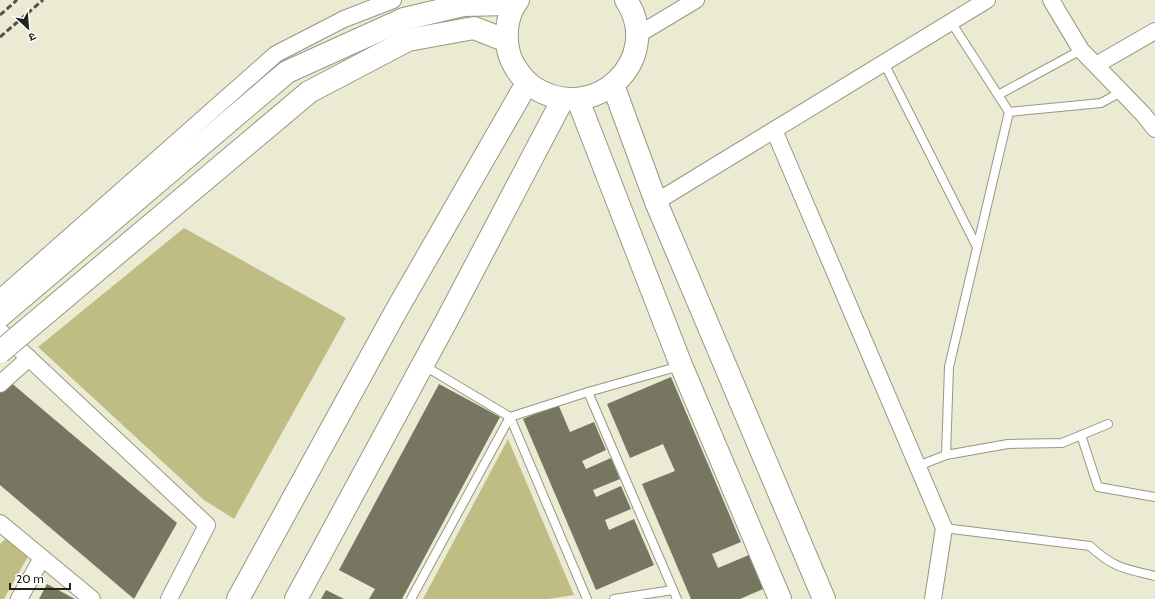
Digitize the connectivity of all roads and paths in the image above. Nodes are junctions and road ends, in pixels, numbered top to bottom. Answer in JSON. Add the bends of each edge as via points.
{"nodes":[{"id":1,"x":393,"y":0,"type":"edge"},
{"id":2,"x":696,"y":0,"type":"edge"},
{"id":3,"x":987,"y":0,"type":"edge"},
{"id":4,"x":1050,"y":0,"type":"edge"},
{"id":5,"x":516,"y":2,"type":"edge"},
{"id":6,"x":629,"y":2,"type":"edge"},
{"id":7,"x":950,"y":22,"type":"junction"},
{"id":8,"x":1155,"y":31,"type":"edge"},
{"id":9,"x":636,"y":36,"type":"junction"},
{"id":10,"x":507,"y":41,"type":"junction"},
{"id":11,"x":1081,"y":50,"type":"junction"},
{"id":12,"x":884,"y":63,"type":"junction"},
{"id":13,"x":1096,"y":65,"type":"junction"},
{"id":14,"x":527,"y":82,"type":"junction"},
{"id":15,"x":613,"y":85,"type":"junction"},
{"id":16,"x":1121,"y":92,"type":"junction"},
{"id":17,"x":998,"y":95,"type":"junction"},
{"id":18,"x":570,"y":100,"type":"junction"},
{"id":19,"x":1009,"y":112,"type":"junction"},
{"id":20,"x":1155,"y":129,"type":"edge"},
{"id":21,"x":774,"y":130,"type":"junction"},
{"id":22,"x":656,"y":202,"type":"junction"},
{"id":23,"x":978,"y":247,"type":"junction"},
{"id":24,"x":0,"y":298,"type":"edge"},
{"id":25,"x":0,"y":316,"type":"edge"},
{"id":26,"x":0,"y":331,"type":"edge"},
{"id":27,"x":0,"y":352,"type":"edge"},
{"id":28,"x":29,"y":358,"type":"junction"},
{"id":29,"x":423,"y":365,"type":"junction"},
{"id":30,"x":681,"y":366,"type":"junction"},
{"id":31,"x":0,"y":384,"type":"edge"},
{"id":32,"x":588,"y":392,"type":"junction"},
{"id":33,"x":510,"y":417,"type":"junction"},
{"id":34,"x":1108,"y":424,"type":"dead end"},
{"id":35,"x":1081,"y":434,"type":"junction"},
{"id":36,"x":946,"y":455,"type":"junction"},
{"id":37,"x":918,"y":466,"type":"junction"},
{"id":38,"x":1155,"y":497,"type":"edge"},
{"id":39,"x":1,"y":526,"type":"edge"},
{"id":40,"x":944,"y":528,"type":"junction"},
{"id":41,"x":42,"y":558,"type":"junction"},
{"id":42,"x":1155,"y":576,"type":"edge"},
{"id":43,"x":673,"y":590,"type":"junction"},
{"id":44,"x":19,"y":599,"type":"edge"},
{"id":45,"x":92,"y":599,"type":"edge"},
{"id":46,"x":170,"y":599,"type":"edge"},
{"id":47,"x":238,"y":599,"type":"edge"},
{"id":48,"x":296,"y":599,"type":"edge"},
{"id":49,"x":411,"y":599,"type":"edge"},
{"id":50,"x":587,"y":599,"type":"edge"},
{"id":51,"x":614,"y":599,"type":"edge"},
{"id":52,"x":677,"y":599,"type":"edge"},
{"id":53,"x":780,"y":599,"type":"edge"},
{"id":54,"x":824,"y":599,"type":"edge"},
{"id":55,"x":933,"y":599,"type":"edge"}],
"edges":[{"from":1,"to":24,"type":"street","via":[[344,19],[276,54]]},
{"from":2,"to":9,"type":"street"},
{"from":3,"to":7,"type":"street"},
{"from":4,"to":11,"type":"street"},
{"from":5,"to":10,"type":"street","via":[[508,22]]},
{"from":5,"to":25,"type":"street","via":[[462,6],[404,18],[287,72]]},
{"from":6,"to":9,"type":"street","via":[[635,20]]},
{"from":7,"to":12,"type":"street"},
{"from":7,"to":17,"type":"lane"},
{"from":8,"to":13,"type":"street"},
{"from":9,"to":15,"type":"street","via":[[628,66]]},
{"from":10,"to":14,"type":"street","via":[[513,64]]},
{"from":10,"to":27,"type":"street","bridge":true,"via":[[474,28],[408,40],[308,92]]},
{"from":11,"to":13,"type":"street"},
{"from":11,"to":17,"type":"lane"},
{"from":12,"to":21,"type":"street"},
{"from":12,"to":23,"type":"lane"},
{"from":13,"to":16,"type":"street"},
{"from":14,"to":18,"type":"street","via":[[544,94]]},
{"from":14,"to":47,"type":"street"},
{"from":15,"to":18,"type":"street","via":[[596,95]]},
{"from":15,"to":22,"type":"street"},
{"from":16,"to":19,"type":"lane","via":[[1101,103]]},
{"from":16,"to":20,"type":"street"},
{"from":17,"to":19,"type":"lane"},
{"from":18,"to":29,"type":"street"},
{"from":18,"to":30,"type":"street"},
{"from":19,"to":23,"type":"lane"},
{"from":21,"to":22,"type":"street"},
{"from":21,"to":37,"type":"street"},
{"from":22,"to":54,"type":"street"},
{"from":23,"to":36,"type":"lane","via":[[949,367]]},
{"from":26,"to":28,"type":"street"},
{"from":28,"to":31,"type":"street"},
{"from":28,"to":46,"type":"street","via":[[207,525]]},
{"from":29,"to":33,"type":"lane"},
{"from":29,"to":48,"type":"street"},
{"from":30,"to":32,"type":"lane"},
{"from":30,"to":53,"type":"street"},
{"from":32,"to":33,"type":"lane"},
{"from":32,"to":43,"type":"lane"},
{"from":33,"to":49,"type":"lane"},
{"from":33,"to":50,"type":"lane"},
{"from":34,"to":35,"type":"lane"},
{"from":35,"to":36,"type":"lane","via":[[1062,443],[1008,444]]},
{"from":35,"to":38,"type":"lane","via":[[1098,487]]},
{"from":36,"to":37,"type":"lane"},
{"from":37,"to":40,"type":"street"},
{"from":39,"to":41,"type":"street"},
{"from":40,"to":42,"type":"lane","via":[[1090,546],[1104,559],[1121,567]]},
{"from":40,"to":55,"type":"street"},
{"from":41,"to":44,"type":"street"},
{"from":41,"to":45,"type":"street"},
{"from":43,"to":51,"type":"lane"},
{"from":43,"to":52,"type":"lane"}]}
